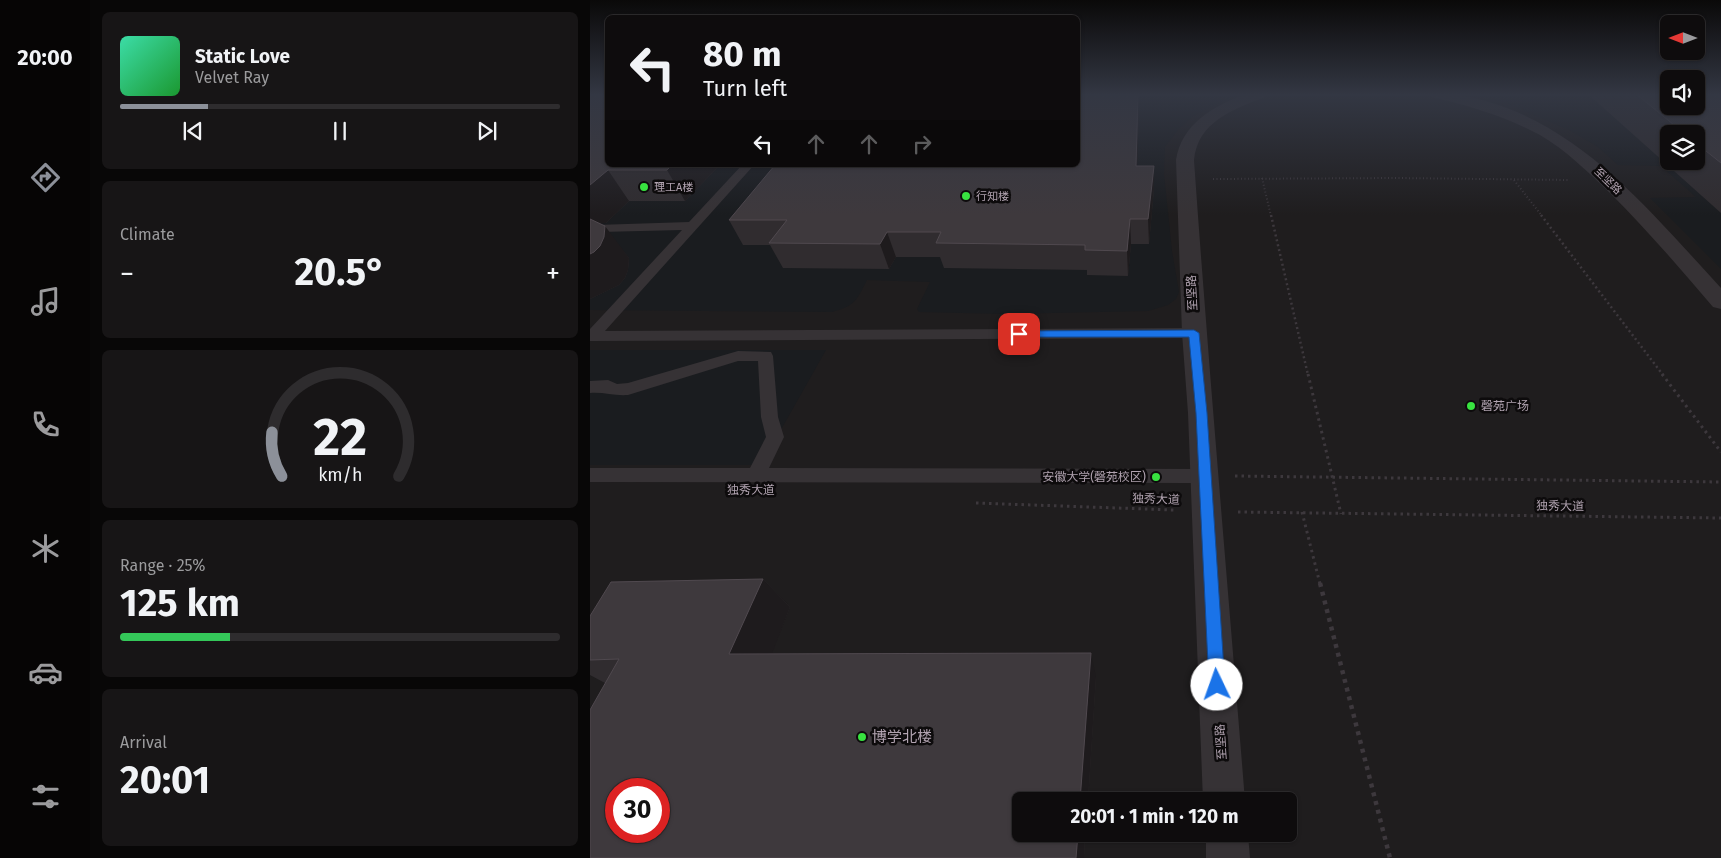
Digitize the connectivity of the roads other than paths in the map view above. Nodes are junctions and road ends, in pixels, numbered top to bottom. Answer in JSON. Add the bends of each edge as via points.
{"nodes":[{"id":1,"x":1193,"y":134,"type":"edge"},
{"id":2,"x":1549,"y":134,"type":"edge"},
{"id":3,"x":746,"y":167,"type":"edge"},
{"id":4,"x":692,"y":226,"type":"junction"},
{"id":5,"x":600,"y":228,"type":"edge"},
{"id":6,"x":1721,"y":302,"type":"edge"},
{"id":7,"x":1194,"y":333,"type":"junction"},
{"id":8,"x":592,"y":336,"type":"edge"},
{"id":9,"x":590,"y":387,"type":"edge"},
{"id":10,"x":590,"y":475,"type":"edge"},
{"id":11,"x":756,"y":475,"type":"junction"},
{"id":12,"x":1204,"y":476,"type":"junction"},
{"id":13,"x":1223,"y":792,"type":"edge"},
{"id":14,"x":1227,"y":842,"type":"edge"},
{"id":15,"x":1228,"y":858,"type":"edge"}],
"edges":[{"from":1,"to":7,"type":"street","name":"至坚路","via":[[1185,160]]},
{"from":2,"to":6,"type":"street","name":"至坚路","via":[[1581,155],[1607,180]]},
{"from":3,"to":4,"type":"lane"},
{"from":4,"to":5,"type":"lane"},
{"from":4,"to":8,"type":"lane"},
{"from":7,"to":8,"type":"lane"},
{"from":7,"to":12,"type":"street","name":"至坚路"},
{"from":9,"to":11,"type":"lane","via":[[628,389],[738,356],[765,356],[768,405],[775,437]]},
{"from":10,"to":11,"type":"lane"},
{"from":11,"to":12,"type":"lane"},
{"from":12,"to":13,"type":"street","name":"至坚路"},
{"from":14,"to":15,"type":"street"}]}
